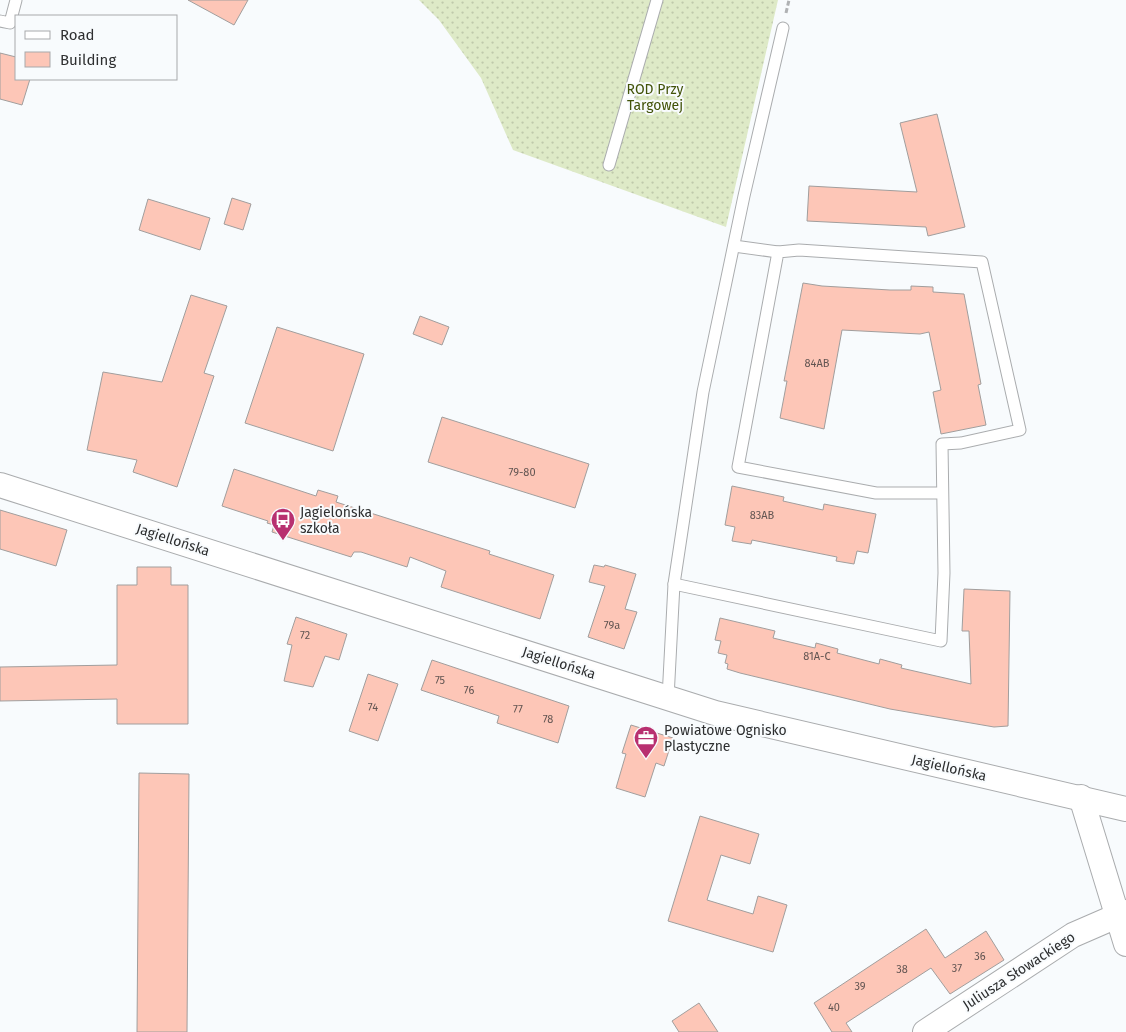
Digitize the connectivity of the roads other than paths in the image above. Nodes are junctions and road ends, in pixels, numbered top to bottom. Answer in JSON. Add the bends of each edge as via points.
{"nodes":[{"id":1,"x":16,"y":0,"type":"edge"},
{"id":2,"x":657,"y":0,"type":"edge"},
{"id":3,"x":0,"y":20,"type":"edge"},
{"id":4,"x":783,"y":28,"type":"dead end"},
{"id":5,"x":609,"y":165,"type":"dead end"},
{"id":6,"x":734,"y":246,"type":"junction"},
{"id":7,"x":778,"y":252,"type":"junction"},
{"id":8,"x":0,"y":485,"type":"edge"},
{"id":9,"x":942,"y":493,"type":"junction"},
{"id":10,"x":674,"y":584,"type":"junction"},
{"id":11,"x":668,"y":698,"type":"junction"},
{"id":12,"x":1081,"y":797,"type":"junction"},
{"id":13,"x":1126,"y":809,"type":"edge"},
{"id":14,"x":1122,"y":914,"type":"edge"},
{"id":15,"x":1126,"y":944,"type":"edge"},
{"id":16,"x":925,"y":1032,"type":"edge"}],
"edges":[{"from":1,"to":3,"type":"lane","via":[[10,23]]},
{"from":2,"to":5,"type":"lane"},
{"from":4,"to":6,"type":"lane"},
{"from":6,"to":7,"type":"lane"},
{"from":6,"to":10,"type":"lane","via":[[702,392]]},
{"from":7,"to":9,"type":"lane","via":[[738,467],[876,493]]},
{"from":7,"to":9,"type":"lane","via":[[799,250],[982,262],[1020,430],[942,444]]},
{"from":8,"to":11,"type":"street","name":"Jagiellońska"},
{"from":9,"to":10,"type":"lane","via":[[944,573],[941,641]]},
{"from":10,"to":11,"type":"lane"},
{"from":11,"to":12,"type":"street","name":"Jagiellońska","via":[[715,713]]},
{"from":12,"to":13,"type":"street","name":"Jagiellońska"},
{"from":12,"to":14,"type":"street"},
{"from":14,"to":15,"type":"street"},
{"from":14,"to":16,"type":"street","name":"Juliusza Słowackiego","via":[[1072,935]]}]}
